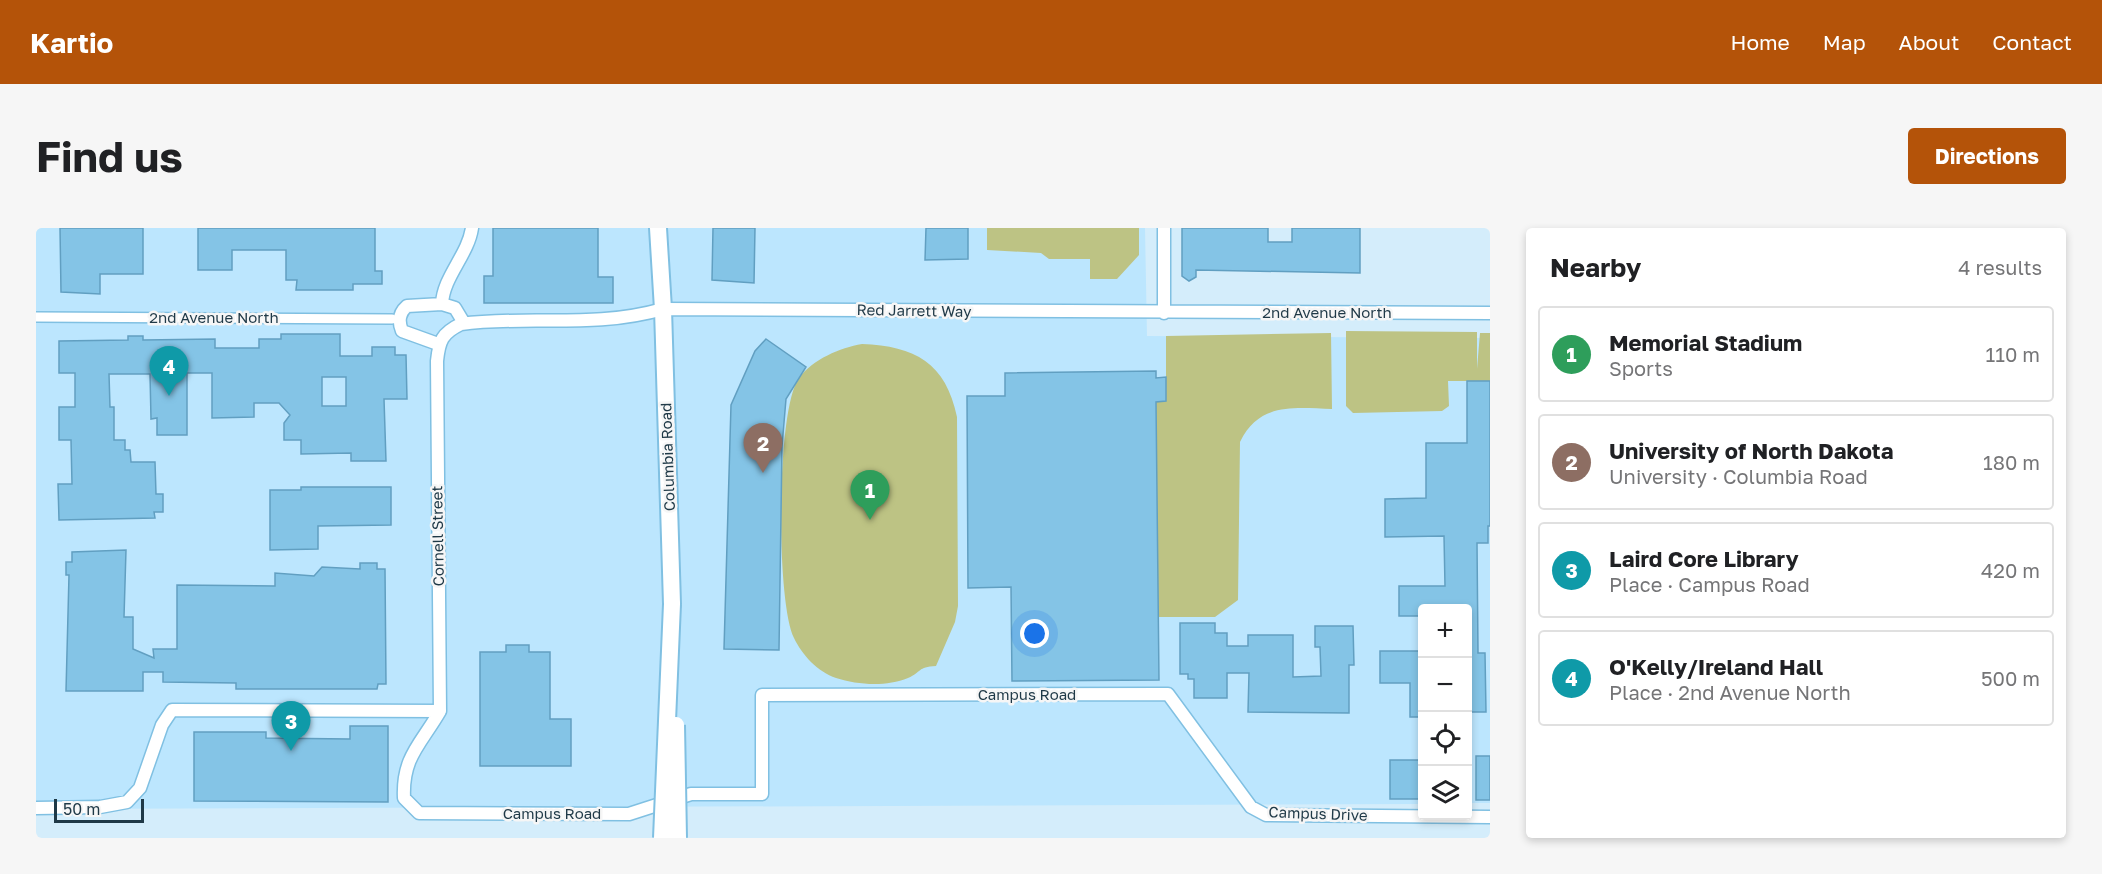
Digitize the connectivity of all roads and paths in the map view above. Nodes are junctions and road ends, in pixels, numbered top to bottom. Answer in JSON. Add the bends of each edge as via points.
{"nodes":[{"id":1,"x":472,"y":228,"type":"edge"},
{"id":2,"x":658,"y":228,"type":"edge"},
{"id":3,"x":1164,"y":228,"type":"edge"},
{"id":4,"x":442,"y":304,"type":"junction"},
{"id":5,"x":663,"y":309,"type":"junction"},
{"id":6,"x":1164,"y":313,"type":"junction"},
{"id":7,"x":1490,"y":313,"type":"edge"},
{"id":8,"x":36,"y":317,"type":"edge"},
{"id":9,"x":392,"y":319,"type":"dead end"},
{"id":10,"x":464,"y":323,"type":"junction"},
{"id":11,"x":438,"y":344,"type":"junction"},
{"id":12,"x":672,"y":604,"type":"junction"},
{"id":13,"x":1168,"y":694,"type":"joint"},
{"id":14,"x":440,"y":711,"type":"junction"},
{"id":15,"x":36,"y":808,"type":"edge"},
{"id":16,"x":1490,"y":817,"type":"edge"},
{"id":17,"x":662,"y":838,"type":"edge"},
{"id":18,"x":678,"y":838,"type":"edge"}],
"edges":[{"from":1,"to":4,"type":"street"},
{"from":2,"to":5,"type":"main road","name":"Columbia Road"},
{"from":3,"to":6,"type":"street"},
{"from":4,"to":10,"type":"street","via":[[455,308]]},
{"from":4,"to":11,"type":"street","via":[[407,306],[399,318],[402,331]]},
{"from":5,"to":6,"type":"street","name":"Red Jarrett Way"},
{"from":5,"to":10,"type":"street","via":[[633,318],[566,323]]},
{"from":5,"to":12,"type":"main road","name":"Columbia Road"},
{"from":6,"to":7,"type":"street","name":"2nd Avenue North"},
{"from":8,"to":9,"type":"street","name":"2nd Avenue North"},
{"from":10,"to":11,"type":"street","via":[[446,332]]},
{"from":11,"to":14,"type":"street","name":"Cornell Street"},
{"from":12,"to":17,"type":"main road","name":"Columbia Road","bridge":true},
{"from":12,"to":18,"type":"main road","name":"Columbia Road","bridge":true},
{"from":13,"to":14,"type":"street","name":"Campus Road","via":[[762,695],[762,794],[691,794],[629,814],[418,813],[404,798],[403,776],[411,754]]},
{"from":13,"to":16,"type":"street","name":"Campus Drive","via":[[1251,807],[1266,815]]},
{"from":14,"to":15,"type":"street","via":[[172,711],[162,725],[141,788],[127,802],[100,807]]}]}
